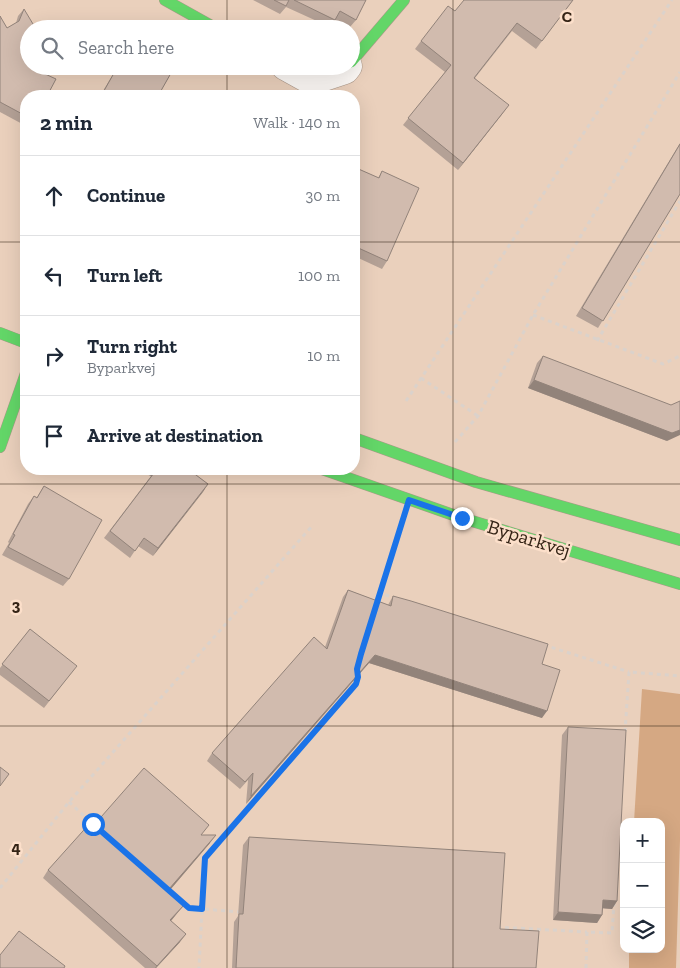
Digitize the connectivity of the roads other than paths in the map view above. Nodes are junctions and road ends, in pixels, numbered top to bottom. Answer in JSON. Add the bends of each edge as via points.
{"nodes":[{"id":1,"x":165,"y":0,"type":"edge"},
{"id":2,"x":404,"y":0,"type":"edge"},
{"id":3,"x":201,"y":20,"type":"edge"},
{"id":4,"x":360,"y":51,"type":"edge"},
{"id":5,"x":301,"y":75,"type":"edge"},
{"id":6,"x":330,"y":75,"type":"edge"},
{"id":7,"x":0,"y":333,"type":"edge"},
{"id":8,"x":20,"y":341,"type":"edge"},
{"id":9,"x":20,"y":390,"type":"edge"},
{"id":10,"x":360,"y":440,"type":"edge"},
{"id":11,"x":0,"y":447,"type":"edge"},
{"id":12,"x":339,"y":475,"type":"edge"},
{"id":13,"x":680,"y":540,"type":"edge"},
{"id":14,"x":680,"y":584,"type":"edge"}],
"edges":[{"from":1,"to":3,"type":"street"},
{"from":2,"to":4,"type":"street"},
{"from":5,"to":6,"type":"street","via":[[312,81]]},
{"from":7,"to":8,"type":"street"},
{"from":9,"to":11,"type":"street"},
{"from":10,"to":13,"type":"street","name":"Byparkvej","via":[[476,482]]},
{"from":12,"to":14,"type":"street","name":"Byparkvej","via":[[462,518]]}]}
